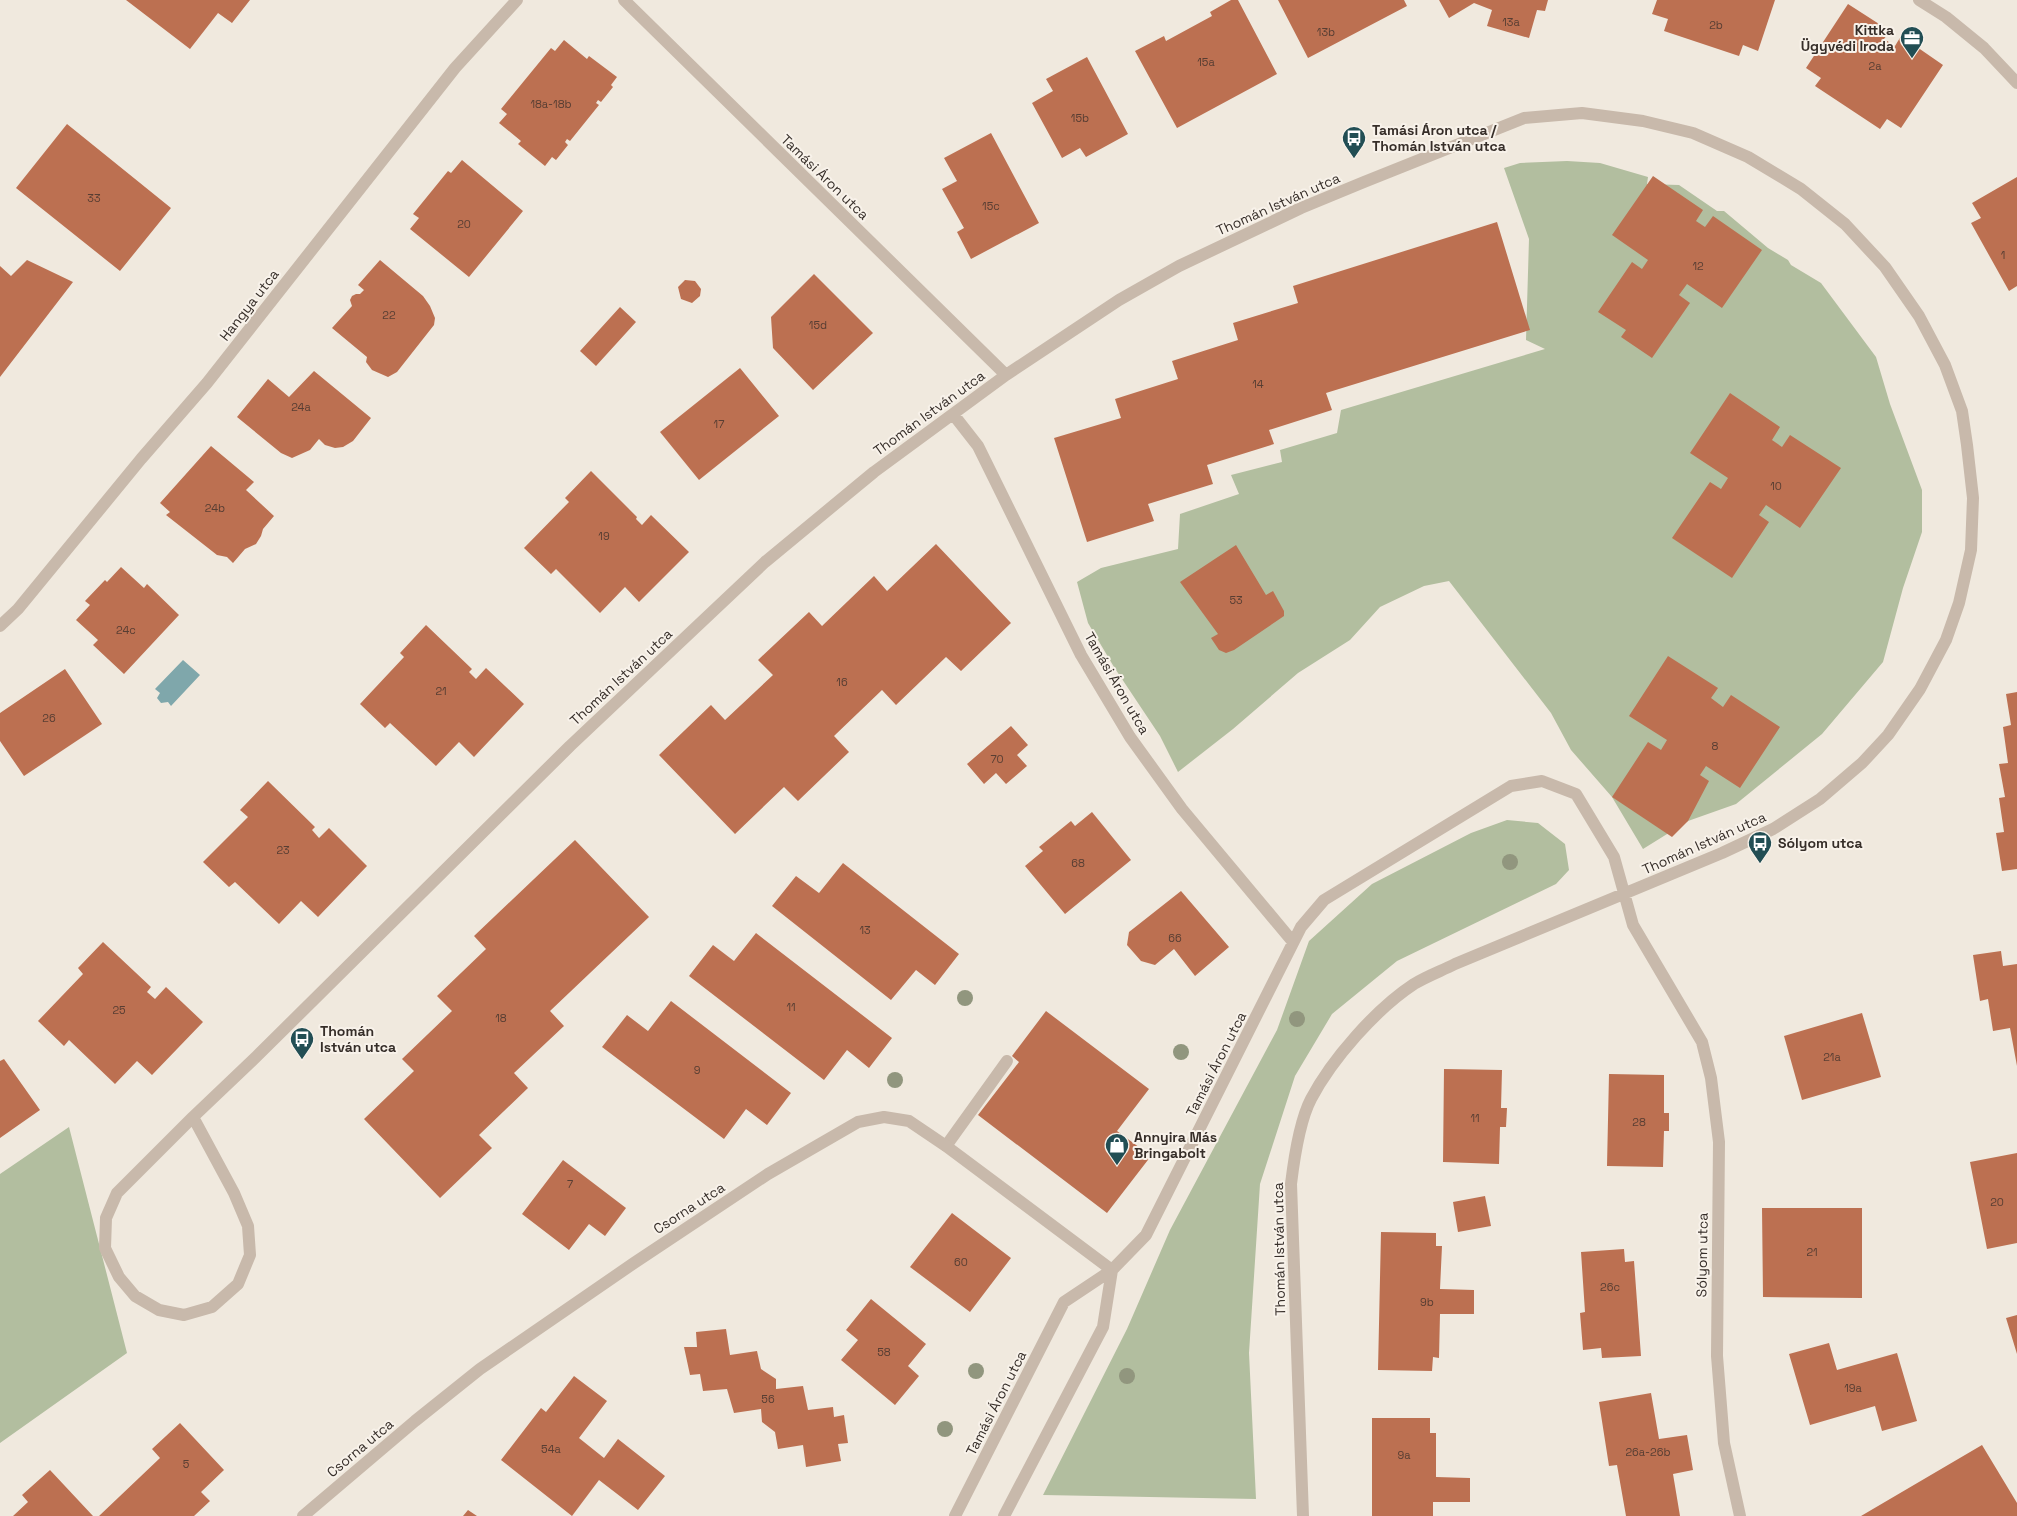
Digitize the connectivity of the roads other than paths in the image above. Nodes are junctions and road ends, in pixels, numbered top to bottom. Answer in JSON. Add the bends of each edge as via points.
{"nodes":[{"id":1,"x":517,"y":0,"type":"edge"},
{"id":2,"x":624,"y":0,"type":"edge"},
{"id":3,"x":1919,"y":0,"type":"edge"},
{"id":4,"x":2017,"y":83,"type":"edge"},
{"id":5,"x":1006,"y":375,"type":"junction"},
{"id":6,"x":954,"y":414,"type":"junction"},
{"id":7,"x":0,"y":626,"type":"edge"},
{"id":8,"x":1624,"y":894,"type":"junction"},
{"id":9,"x":1293,"y":942,"type":"junction"},
{"id":10,"x":1007,"y":1061,"type":"dead end"},
{"id":11,"x":193,"y":1117,"type":"junction"},
{"id":12,"x":946,"y":1146,"type":"junction"},
{"id":13,"x":1112,"y":1270,"type":"junction"},
{"id":14,"x":303,"y":1516,"type":"edge"},
{"id":15,"x":955,"y":1516,"type":"edge"},
{"id":16,"x":1004,"y":1516,"type":"edge"},
{"id":17,"x":1303,"y":1516,"type":"edge"},
{"id":18,"x":1740,"y":1516,"type":"edge"}],
"edges":[{"from":1,"to":7,"type":"street","name":"Hangya utca","via":[[455,68],[207,383],[18,609]]},
{"from":2,"to":5,"type":"street","name":"Tamási Áron utca"},
{"from":3,"to":4,"type":"street","via":[[1984,48]]},
{"from":5,"to":6,"type":"street","name":"Thomán István utca"},
{"from":5,"to":8,"type":"street","name":"Thomán István utca","via":[[1118,300],[1179,266],[1301,208],[1524,118],[1582,113],[1643,121],[1693,133],[1748,157],[1801,188],[1845,224],[1885,267],[1919,316],[1945,365],[1962,411],[1972,507],[1972,550],[1959,603],[1946,640],[1920,689],[1888,735],[1862,764],[1820,799],[1773,829]]},
{"from":6,"to":9,"type":"street","name":"Tamási Áron utca","via":[[978,446],[1081,655],[1130,737],[1182,810]]},
{"from":6,"to":11,"type":"street","name":"Thomán István utca","via":[[874,472],[765,562],[570,746]]},
{"from":8,"to":9,"type":"street","name":"Tamási Áron utca","via":[[1614,857],[1576,794],[1542,780],[1512,786],[1324,900]]},
{"from":8,"to":17,"type":"street","name":"Thomán István utca","via":[[1455,964],[1415,984],[1380,1011],[1354,1038],[1310,1100],[1295,1147],[1291,1184]]},
{"from":8,"to":18,"type":"street","name":"Sólyom utca","via":[[1633,925],[1702,1042],[1711,1078],[1719,1142],[1717,1356],[1724,1443]]},
{"from":9,"to":13,"type":"street","name":"Tamási Áron utca","via":[[1146,1235]]},
{"from":10,"to":12,"type":"street"},
{"from":11,"to":11,"type":"street","name":"Thomán István utca","via":[[248,1226],[250,1255],[238,1284],[212,1307],[184,1315],[151,1306],[135,1296],[119,1277],[105,1248],[106,1218],[117,1193]]},
{"from":12,"to":13,"type":"street","name":"Csorna utca"},
{"from":12,"to":14,"type":"street","name":"Csorna utca","via":[[908,1121],[884,1117],[858,1122],[812,1148],[634,1263],[480,1369]]},
{"from":13,"to":15,"type":"street","name":"Tamási Áron utca","via":[[1064,1302]]},
{"from":13,"to":16,"type":"street","via":[[1103,1327]]}]}
